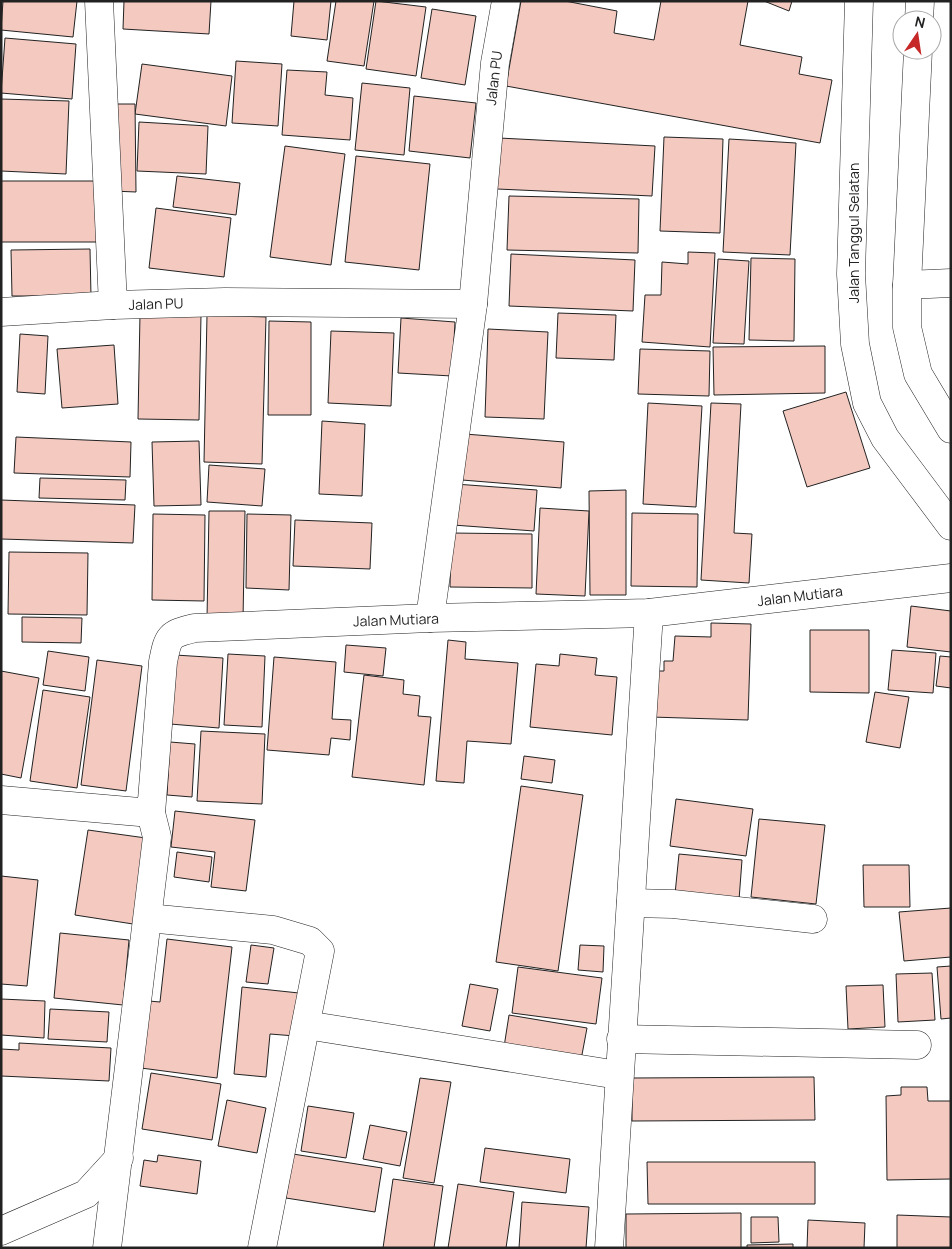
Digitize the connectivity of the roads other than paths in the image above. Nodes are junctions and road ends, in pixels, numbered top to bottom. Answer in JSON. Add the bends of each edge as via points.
{"nodes":[{"id":1,"x":99,"y":1,"type":"edge"},
{"id":2,"x":506,"y":1,"type":"edge"},
{"id":3,"x":859,"y":1,"type":"edge"},
{"id":4,"x":918,"y":60,"type":"edge"},
{"id":5,"x":951,"y":283,"type":"edge"},
{"id":6,"x":907,"y":285,"type":"junction"},
{"id":7,"x":473,"y":304,"type":"junction"},
{"id":8,"x":113,"y":305,"type":"junction"},
{"id":9,"x":1,"y":312,"type":"edge"},
{"id":10,"x":951,"y":430,"type":"edge"},
{"id":11,"x":951,"y":526,"type":"edge"},
{"id":12,"x":951,"y":578,"type":"edge"},
{"id":13,"x":649,"y":613,"type":"junction"},
{"id":14,"x":430,"y":618,"type":"junction"},
{"id":15,"x":1,"y":800,"type":"edge"},
{"id":16,"x":151,"y":813,"type":"junction"},
{"id":17,"x":631,"y":903,"type":"junction"},
{"id":18,"x":148,"y":918,"type":"junction"},
{"id":19,"x":813,"y":920,"type":"dead end"},
{"id":20,"x":306,"y":1025,"type":"junction"},
{"id":21,"x":621,"y":1039,"type":"junction"},
{"id":22,"x":917,"y":1045,"type":"dead end"},
{"id":23,"x":618,"y":1074,"type":"junction"},
{"id":24,"x":119,"y":1158,"type":"junction"},
{"id":25,"x":1,"y":1231,"type":"edge"},
{"id":26,"x":107,"y":1248,"type":"edge"},
{"id":27,"x":262,"y":1248,"type":"edge"},
{"id":28,"x":609,"y":1248,"type":"edge"}],
"edges":[{"from":1,"to":8,"type":"street","name":"Jalan PU"},
{"from":2,"to":7,"type":"street","name":"Jalan PU","via":[[495,64]]},
{"from":3,"to":11,"type":"street","name":"Jalan Tanggul Selatan","via":[[851,274],[855,344],[867,403],[885,438]]},
{"from":4,"to":6,"type":"street"},
{"from":5,"to":6,"type":"street"},
{"from":6,"to":10,"type":"street","via":[[907,327],[918,374]]},
{"from":7,"to":8,"type":"street","name":"Jalan PU","via":[[224,302]]},
{"from":7,"to":14,"type":"street","name":"Jalan PU"},
{"from":8,"to":9,"type":"street"},
{"from":12,"to":13,"type":"street","name":"Jalan Mutiara"},
{"from":13,"to":14,"type":"street","name":"Jalan Mutiara"},
{"from":13,"to":17,"type":"street"},
{"from":14,"to":16,"type":"street","name":"Jalan Mutiara","via":[[195,628],[175,632],[166,644],[163,662]]},
{"from":15,"to":16,"type":"street"},
{"from":16,"to":18,"type":"street","name":"Jalan Mutiara","via":[[157,837]]},
{"from":17,"to":19,"type":"street","via":[[673,904]]},
{"from":17,"to":21,"type":"street"},
{"from":18,"to":20,"type":"street","via":[[273,930],[310,941],[317,946],[320,957]]},
{"from":18,"to":24,"type":"street","name":"Jalan Mutiara"},
{"from":20,"to":23,"type":"street"},
{"from":20,"to":27,"type":"street"},
{"from":21,"to":22,"type":"street"},
{"from":21,"to":23,"type":"street"},
{"from":23,"to":28,"type":"street"},
{"from":24,"to":25,"type":"street","via":[[86,1194]]},
{"from":24,"to":26,"type":"street","name":"Jalan Mutiara"}]}
